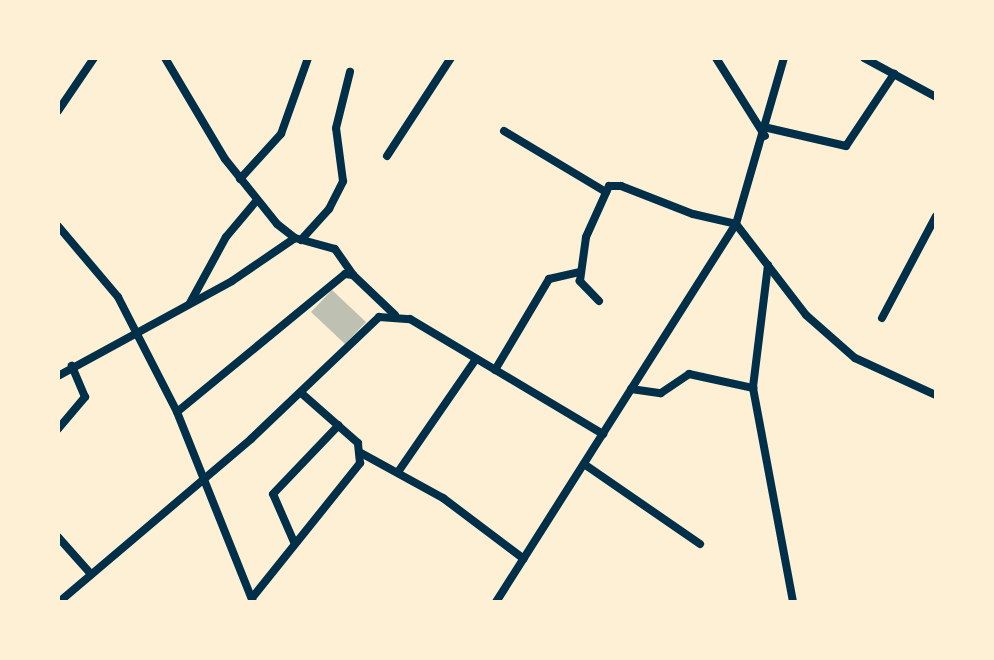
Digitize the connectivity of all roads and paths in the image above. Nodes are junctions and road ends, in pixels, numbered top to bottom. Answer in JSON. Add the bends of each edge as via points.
{"nodes":[{"id":1,"x":94,"y":58,"type":"edge"},
{"id":2,"x":165,"y":58,"type":"edge"},
{"id":3,"x":308,"y":58,"type":"edge"},
{"id":4,"x":451,"y":58,"type":"edge"},
{"id":5,"x":716,"y":58,"type":"edge"},
{"id":6,"x":784,"y":58,"type":"edge"},
{"id":7,"x":864,"y":58,"type":"edge"},
{"id":8,"x":350,"y":72,"type":"dead end"},
{"id":9,"x":894,"y":74,"type":"junction"},
{"id":10,"x":936,"y":97,"type":"edge"},
{"id":11,"x":58,"y":111,"type":"edge"},
{"id":12,"x":504,"y":131,"type":"dead end"},
{"id":13,"x":766,"y":132,"type":"junction"},
{"id":14,"x":387,"y":156,"type":"dead end"},
{"id":15,"x":240,"y":179,"type":"junction"},
{"id":16,"x":606,"y":192,"type":"junction"},
{"id":17,"x":257,"y":200,"type":"junction"},
{"id":18,"x":936,"y":216,"type":"edge"},
{"id":19,"x":736,"y":224,"type":"junction"},
{"id":20,"x":58,"y":226,"type":"edge"},
{"id":21,"x":298,"y":239,"type":"junction"},
{"id":22,"x":768,"y":265,"type":"junction"},
{"id":23,"x":580,"y":272,"type":"junction"},
{"id":24,"x":353,"y":275,"type":"junction"},
{"id":25,"x":599,"y":301,"type":"dead end"},
{"id":26,"x":190,"y":304,"type":"junction"},
{"id":27,"x":395,"y":315,"type":"junction"},
{"id":28,"x":882,"y":318,"type":"dead end"},
{"id":29,"x":137,"y":335,"type":"junction"},
{"id":30,"x":476,"y":359,"type":"junction"},
{"id":31,"x":72,"y":366,"type":"junction"},
{"id":32,"x":495,"y":370,"type":"junction"},
{"id":33,"x":58,"y":375,"type":"edge"},
{"id":34,"x":753,"y":388,"type":"junction"},
{"id":35,"x":631,"y":389,"type":"junction"},
{"id":36,"x":301,"y":393,"type":"junction"},
{"id":37,"x":936,"y":395,"type":"edge"},
{"id":38,"x":177,"y":412,"type":"junction"},
{"id":39,"x":339,"y":425,"type":"junction"},
{"id":40,"x":58,"y":429,"type":"edge"},
{"id":41,"x":603,"y":434,"type":"junction"},
{"id":42,"x":361,"y":453,"type":"junction"},
{"id":43,"x":584,"y":464,"type":"junction"},
{"id":44,"x":398,"y":472,"type":"junction"},
{"id":45,"x":205,"y":477,"type":"junction"},
{"id":46,"x":58,"y":537,"type":"edge"},
{"id":47,"x":294,"y":542,"type":"junction"},
{"id":48,"x":700,"y":544,"type":"dead end"},
{"id":49,"x":524,"y":559,"type":"junction"},
{"id":50,"x":91,"y":574,"type":"junction"},
{"id":51,"x":253,"y":600,"type":"edge"},
{"id":52,"x":59,"y":602,"type":"edge"},
{"id":53,"x":496,"y":602,"type":"edge"},
{"id":54,"x":793,"y":602,"type":"edge"}],
"edges":[{"from":1,"to":11,"type":"street"},
{"from":2,"to":15,"type":"street"},
{"from":3,"to":15,"type":"street","via":[[281,134]]},
{"from":4,"to":14,"type":"street"},
{"from":5,"to":13,"type":"street"},
{"from":6,"to":13,"type":"street"},
{"from":7,"to":9,"type":"street"},
{"from":8,"to":21,"type":"street","via":[[336,128],[343,181],[329,209]]},
{"from":9,"to":10,"type":"street"},
{"from":9,"to":13,"type":"street","via":[[846,146]]},
{"from":12,"to":16,"type":"street"},
{"from":13,"to":19,"type":"street"},
{"from":15,"to":17,"type":"street"},
{"from":16,"to":19,"type":"street","via":[[609,186],[621,186]]},
{"from":16,"to":23,"type":"street","via":[[586,237]]},
{"from":17,"to":21,"type":"street"},
{"from":17,"to":26,"type":"street","via":[[226,237]]},
{"from":18,"to":28,"type":"street"},
{"from":19,"to":22,"type":"street"},
{"from":19,"to":35,"type":"street"},
{"from":20,"to":29,"type":"street","via":[[100,271]]},
{"from":21,"to":24,"type":"street","via":[[335,249]]},
{"from":21,"to":26,"type":"street"},
{"from":22,"to":34,"type":"street"},
{"from":22,"to":37,"type":"street","via":[[806,315],[855,358]]},
{"from":23,"to":25,"type":"street","via":[[581,286]]},
{"from":23,"to":32,"type":"street","via":[[549,279]]},
{"from":24,"to":27,"type":"street"},
{"from":24,"to":38,"type":"street","via":[[334,279]]},
{"from":26,"to":29,"type":"street"},
{"from":27,"to":30,"type":"street"},
{"from":27,"to":36,"type":"street","via":[[379,317]]},
{"from":29,"to":31,"type":"street"},
{"from":29,"to":38,"type":"street"},
{"from":30,"to":32,"type":"street"},
{"from":30,"to":44,"type":"street"},
{"from":31,"to":33,"type":"street"},
{"from":31,"to":40,"type":"street","via":[[85,397]]},
{"from":32,"to":41,"type":"street"},
{"from":34,"to":35,"type":"street","via":[[689,374],[661,393]]},
{"from":34,"to":54,"type":"street"},
{"from":35,"to":41,"type":"street"},
{"from":36,"to":39,"type":"street"},
{"from":36,"to":45,"type":"street"},
{"from":38,"to":45,"type":"street"},
{"from":39,"to":42,"type":"street"},
{"from":39,"to":47,"type":"street","via":[[273,494]]},
{"from":41,"to":43,"type":"street"},
{"from":42,"to":44,"type":"street"},
{"from":42,"to":47,"type":"street","via":[[360,463]]},
{"from":43,"to":48,"type":"street"},
{"from":43,"to":49,"type":"street"},
{"from":44,"to":49,"type":"street","via":[[443,498]]},
{"from":45,"to":50,"type":"street"},
{"from":45,"to":51,"type":"street"},
{"from":46,"to":50,"type":"street"},
{"from":47,"to":51,"type":"street"},
{"from":49,"to":53,"type":"street"},
{"from":50,"to":52,"type":"street"}]}
